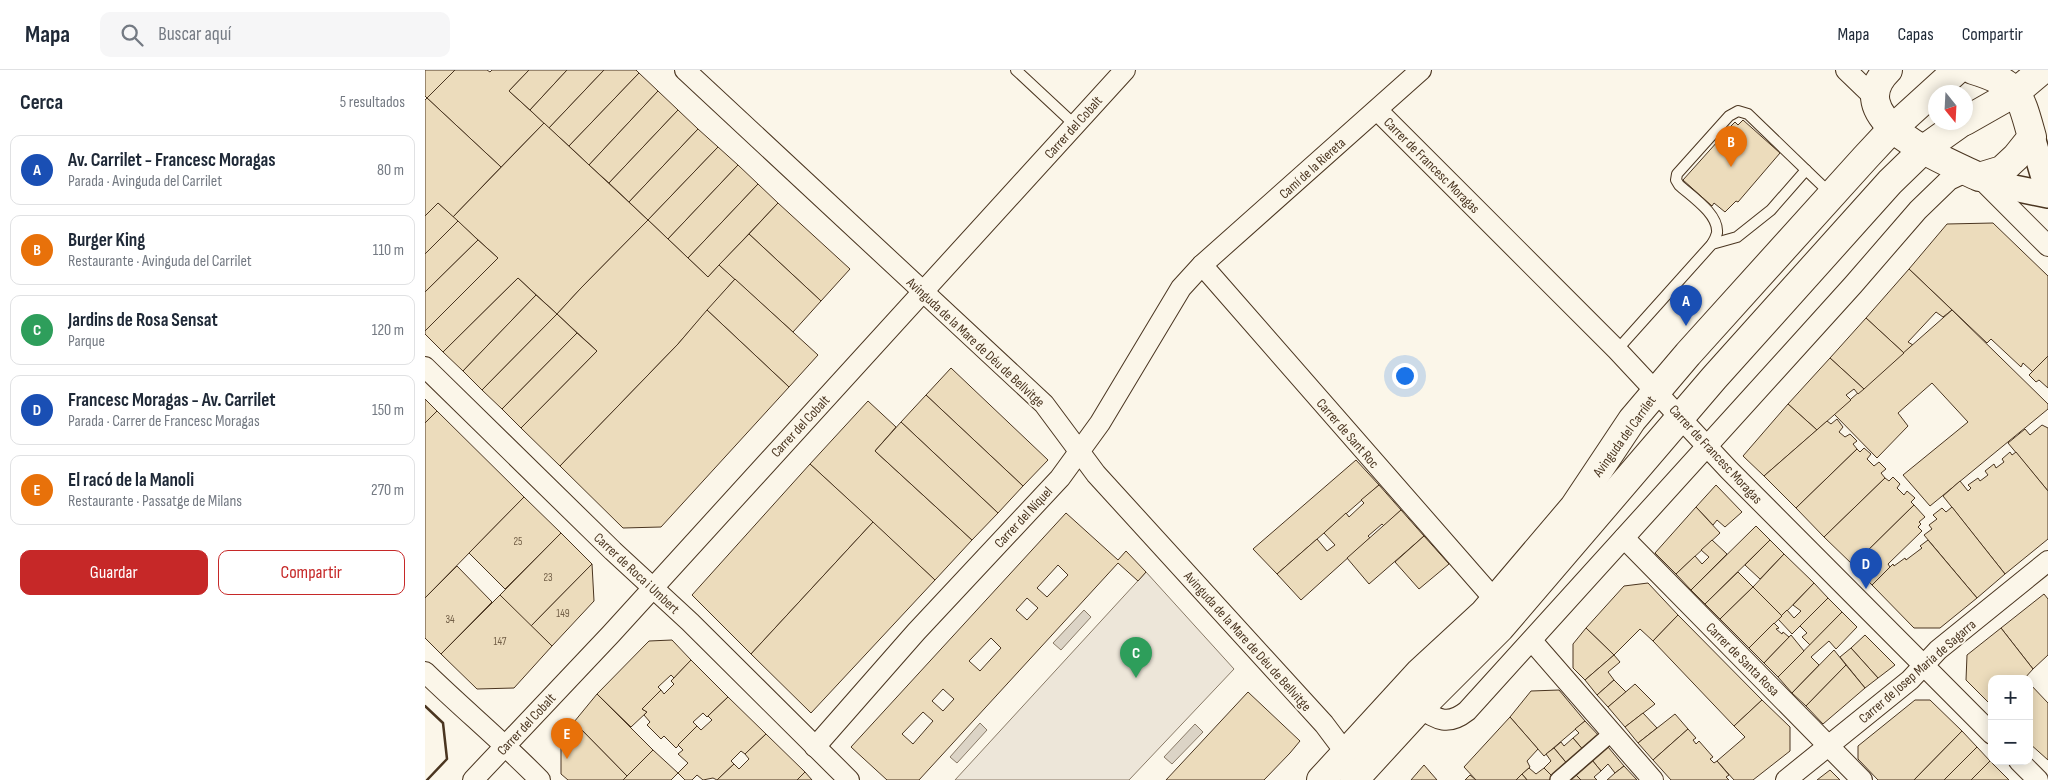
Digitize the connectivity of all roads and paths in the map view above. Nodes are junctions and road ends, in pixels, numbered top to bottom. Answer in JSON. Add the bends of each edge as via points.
{"nodes":[{"id":1,"x":685,"y":70,"type":"edge"},
{"id":2,"x":1016,"y":70,"type":"edge"},
{"id":3,"x":1125,"y":70,"type":"edge"},
{"id":4,"x":1421,"y":70,"type":"edge"},
{"id":5,"x":1846,"y":70,"type":"edge"},
{"id":6,"x":1888,"y":70,"type":"edge"},
{"id":7,"x":1957,"y":70,"type":"edge"},
{"id":8,"x":1973,"y":70,"type":"edge"},
{"id":9,"x":2041,"y":70,"type":"edge"},
{"id":10,"x":2016,"y":92,"type":"junction"},
{"id":11,"x":1875,"y":98,"type":"junction"},
{"id":12,"x":1377,"y":110,"type":"junction"},
{"id":13,"x":1973,"y":117,"type":"edge"},
{"id":14,"x":1075,"y":125,"type":"junction"},
{"id":15,"x":1892,"y":129,"type":"junction"},
{"id":16,"x":1952,"y":130,"type":"edge"},
{"id":17,"x":2032,"y":137,"type":"junction"},
{"id":18,"x":1924,"y":149,"type":"junction"},
{"id":19,"x":1806,"y":170,"type":"junction"},
{"id":20,"x":1974,"y":174,"type":"junction"},
{"id":21,"x":2048,"y":193,"type":"edge"},
{"id":22,"x":1832,"y":194,"type":"junction"},
{"id":23,"x":1712,"y":244,"type":"junction"},
{"id":24,"x":2048,"y":246,"type":"edge"},
{"id":25,"x":1202,"y":265,"type":"junction"},
{"id":26,"x":923,"y":293,"type":"junction"},
{"id":27,"x":1617,"y":350,"type":"junction"},
{"id":28,"x":425,"y":367,"type":"edge"},
{"id":29,"x":1656,"y":392,"type":"junction"},
{"id":30,"x":1681,"y":417,"type":"junction"},
{"id":31,"x":1706,"y":445,"type":"junction"},
{"id":32,"x":1080,"y":453,"type":"junction"},
{"id":33,"x":1624,"y":538,"type":"junction"},
{"id":34,"x":2048,"y":560,"type":"edge"},
{"id":35,"x":652,"y":588,"type":"junction"},
{"id":36,"x":1495,"y":600,"type":"junction"},
{"id":37,"x":1532,"y":641,"type":"junction"},
{"id":38,"x":1923,"y":666,"type":"junction"},
{"id":39,"x":425,"y":672,"type":"edge"},
{"id":40,"x":1420,"y":708,"type":"junction"},
{"id":41,"x":1988,"y":730,"type":"edge"},
{"id":42,"x":1605,"y":740,"type":"dead end"},
{"id":43,"x":506,"y":744,"type":"junction"},
{"id":44,"x":815,"y":746,"type":"junction"},
{"id":45,"x":1829,"y":746,"type":"junction"},
{"id":46,"x":2023,"y":765,"type":"edge"},
{"id":47,"x":1357,"y":771,"type":"edge"},
{"id":48,"x":473,"y":780,"type":"edge"},
{"id":49,"x":541,"y":780,"type":"edge"},
{"id":50,"x":849,"y":780,"type":"edge"},
{"id":51,"x":1321,"y":780,"type":"edge"},
{"id":52,"x":1558,"y":780,"type":"edge"},
{"id":53,"x":1653,"y":780,"type":"edge"},
{"id":54,"x":1786,"y":780,"type":"edge"},
{"id":55,"x":1862,"y":780,"type":"edge"},
{"id":56,"x":2038,"y":780,"type":"edge"}],
"edges":[{"from":1,"to":26,"type":"street","name":"Avinguda de la Mare de Déu de Bellvitge"},
{"from":2,"to":14,"type":"lane"},
{"from":3,"to":14,"type":"street","name":"Carrer del Cobalt"},
{"from":4,"to":12,"type":"street","name":"Camí de la Riereta"},
{"from":5,"to":11,"type":"street"},
{"from":6,"to":11,"type":"main road","via":[[1876,85]]},
{"from":7,"to":15,"type":"main road","name":"Avinguda del Carrilet"},
{"from":8,"to":10,"type":"main road","via":[[2006,83]]},
{"from":9,"to":10,"type":"main road","name":"Avinguda del Carrilet"},
{"from":10,"to":13,"type":"main road","name":"Avinguda del Carrilet"},
{"from":10,"to":17,"type":"main road"},
{"from":11,"to":15,"type":"main road","via":[[1879,112]]},
{"from":12,"to":25,"type":"street","name":"Camí de la Riereta"},
{"from":12,"to":27,"type":"street","name":"Carrer de Francesc Moragas"},
{"from":14,"to":26,"type":"street","name":"Carrer del Cobalt"},
{"from":15,"to":18,"type":"main road"},
{"from":15,"to":22,"type":"main road","name":"Avinguda del Carrilet"},
{"from":16,"to":18,"type":"main road","name":"Avinguda del Carrilet"},
{"from":17,"to":20,"type":"main road","via":[[2002,170]]},
{"from":17,"to":21,"type":"street"},
{"from":18,"to":20,"type":"main road"},
{"from":18,"to":30,"type":"main road","name":"Avinguda del Carrilet","via":[[1890,182]]},
{"from":19,"to":22,"type":"lane"},
{"from":19,"to":23,"type":"lane","via":[[1771,210],[1737,236]]},
{"from":19,"to":23,"type":"lane","via":[[1749,114],[1739,111],[1729,116],[1677,174],[1676,180],[1711,215],[1717,233]]},
{"from":20,"to":21,"type":"street","via":[[2014,188]]},
{"from":20,"to":24,"type":"street"},
{"from":20,"to":31,"type":"street","via":[[1949,180],[1932,195]]},
{"from":22,"to":29,"type":"main road","name":"Avinguda del Carrilet"},
{"from":23,"to":27,"type":"lane"},
{"from":25,"to":32,"type":"street","name":"Carrer del Níquel","via":[[1181,288]]},
{"from":25,"to":36,"type":"street","name":"Carrer de Sant Roc"},
{"from":26,"to":32,"type":"street","name":"Avinguda de la Mare de Déu de Bellvitge","via":[[1045,404]]},
{"from":26,"to":35,"type":"street","name":"Carrer del Cobalt"},
{"from":27,"to":29,"type":"street","name":"Carrer de Francesc Moragas"},
{"from":28,"to":35,"type":"street","name":"Carrer de Roca i Umbert"},
{"from":29,"to":30,"type":"street","name":"Carrer de Francesc Moragas"},
{"from":29,"to":36,"type":"main road","name":"Avinguda del Carrilet","via":[[1632,420],[1573,507]]},
{"from":30,"to":31,"type":"street","name":"Carrer de Francesc Moragas"},
{"from":30,"to":40,"type":"main road","name":"Avinguda del Carrilet","via":[[1501,628]]},
{"from":31,"to":33,"type":"street"},
{"from":31,"to":38,"type":"street","name":"Carrer de Francesc Moragas"},
{"from":32,"to":44,"type":"street","name":"Carrer del Níquel"},
{"from":32,"to":47,"type":"street","name":"Avinguda de la Mare de Déu de Bellvitge","via":[[1324,724]]},
{"from":33,"to":37,"type":"street"},
{"from":33,"to":45,"type":"street","name":"Carrer de Santa Rosa"},
{"from":34,"to":38,"type":"street","name":"Carrer de Josep Maria de Sagarra","via":[[1938,650]]},
{"from":35,"to":43,"type":"street","name":"Carrer del Cobalt"},
{"from":35,"to":44,"type":"street","name":"Carrer de Roca i Umbert"},
{"from":36,"to":47,"type":"main road","name":"Avinguda del Carrilet","via":[[1420,672]]},
{"from":37,"to":40,"type":"street","via":[[1457,718],[1444,721]]},
{"from":37,"to":53,"type":"street"},
{"from":38,"to":41,"type":"street","name":"Carrer de Francesc Moragas"},
{"from":38,"to":45,"type":"street","name":"Carrer de Josep Maria de Sagarra"},
{"from":39,"to":43,"type":"street","via":[[459,706]]},
{"from":40,"to":47,"type":"main road","name":"Avinguda del Carrilet"},
{"from":42,"to":52,"type":"street"},
{"from":43,"to":48,"type":"street","name":"Carrer del Cobalt"},
{"from":43,"to":49,"type":"street"},
{"from":44,"to":50,"type":"street","name":"Carrer de Roca i Umbert"},
{"from":45,"to":54,"type":"street","name":"Carrer de Josep Maria de Sagarra"},
{"from":45,"to":55,"type":"street","name":"Carrer de Santa Rosa"},
{"from":46,"to":56,"type":"street"},
{"from":47,"to":51,"type":"main road","name":"Avinguda del Carrilet"}]}
